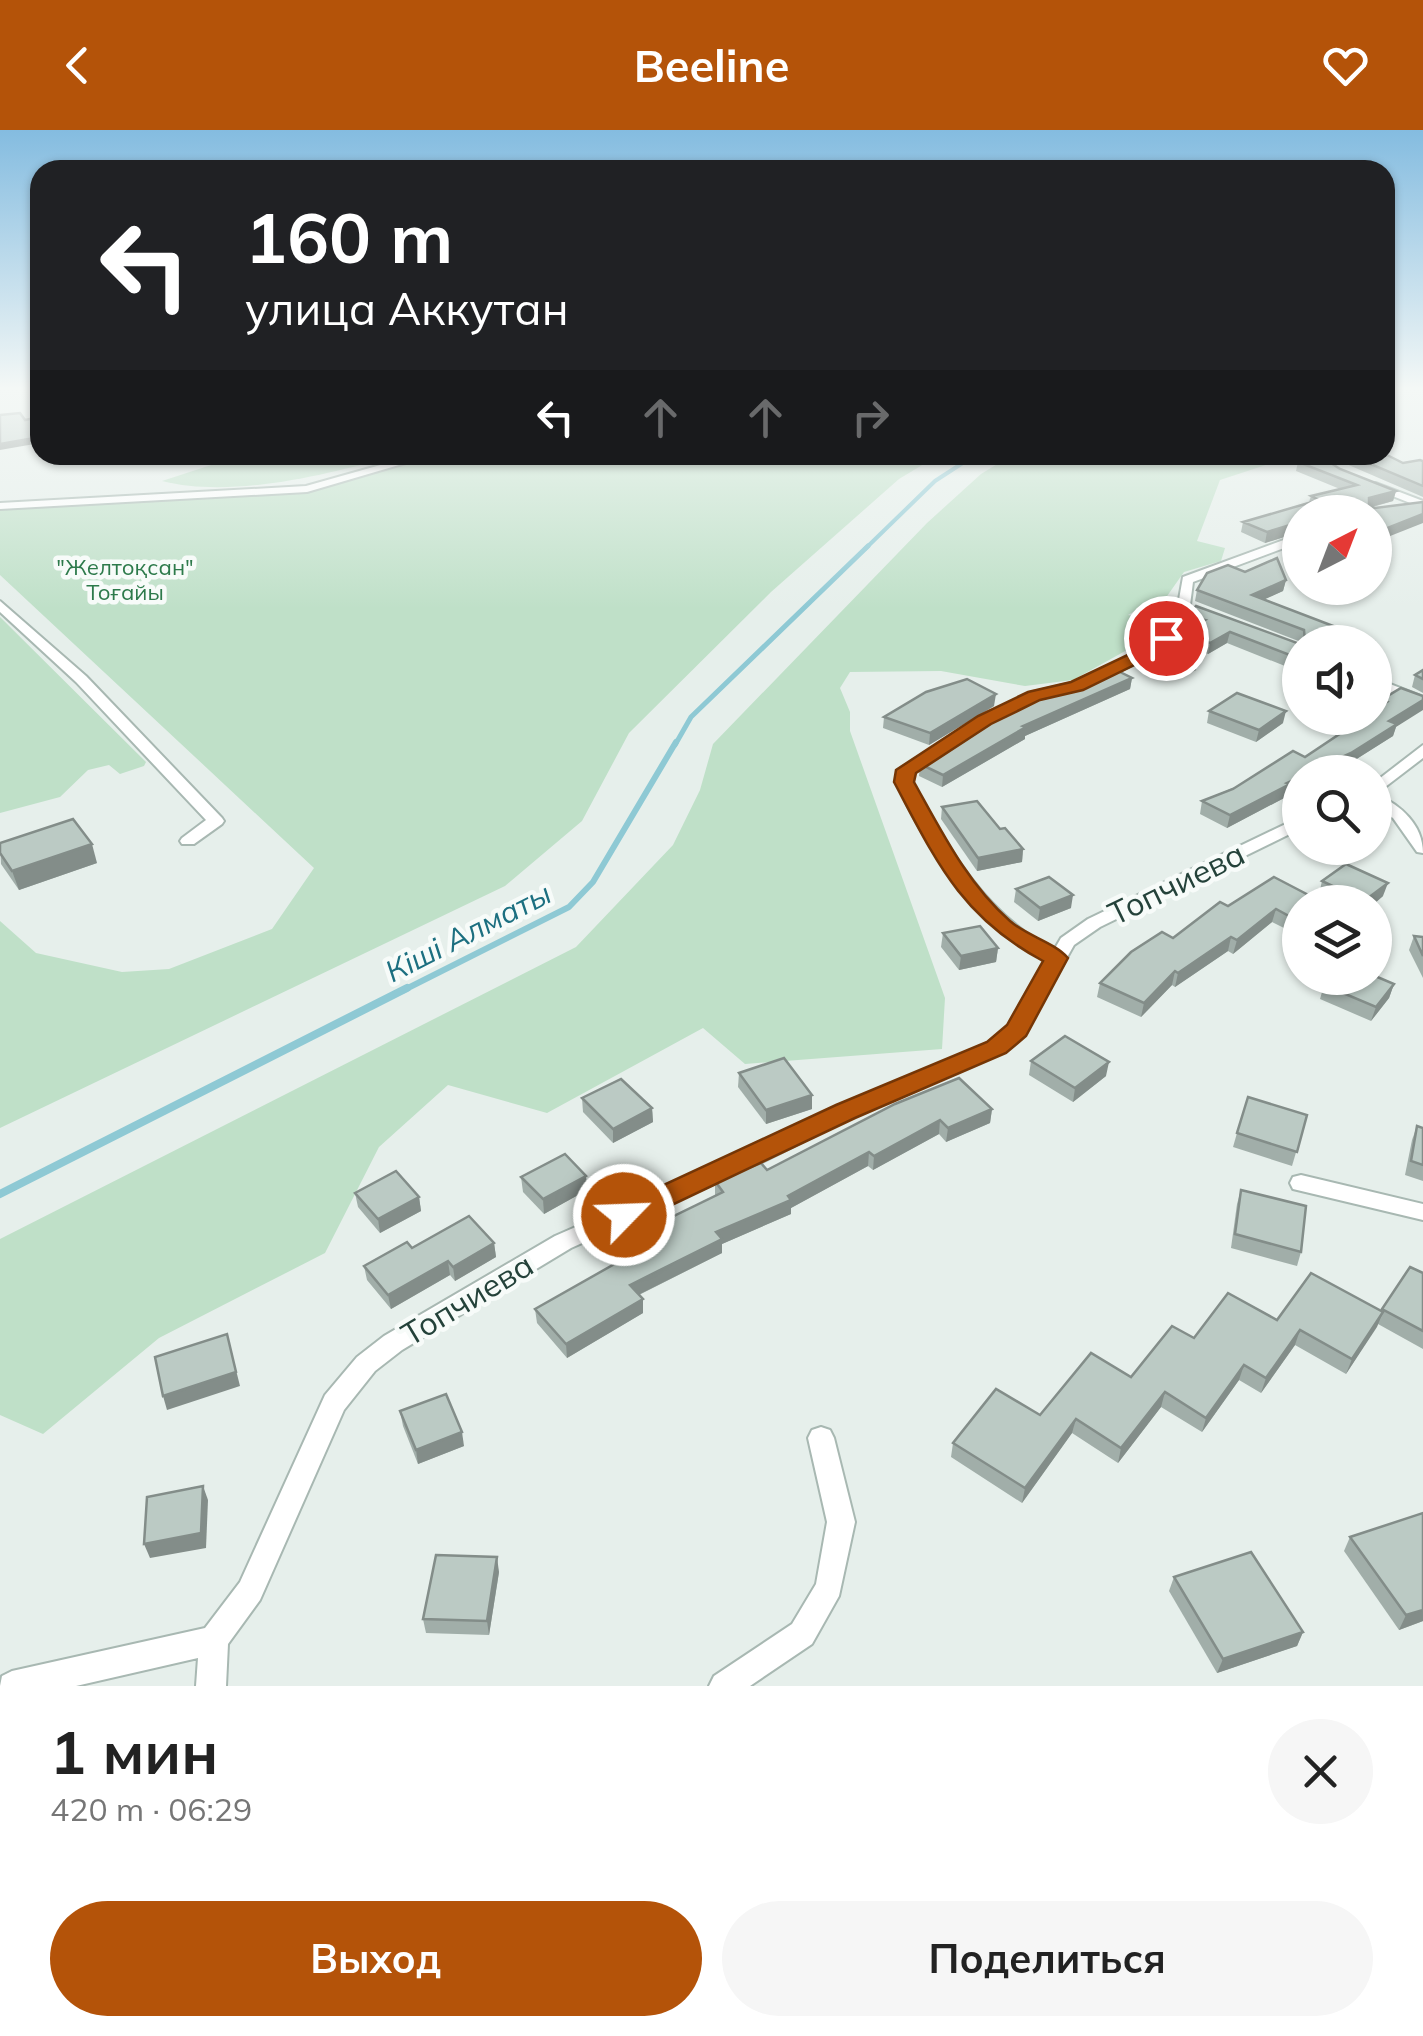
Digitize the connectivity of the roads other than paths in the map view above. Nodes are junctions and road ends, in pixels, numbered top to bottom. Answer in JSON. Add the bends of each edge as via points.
{"nodes":[{"id":1,"x":392,"y":465,"type":"edge"},
{"id":2,"x":1361,"y":480,"type":"edge"},
{"id":3,"x":1421,"y":503,"type":"edge"},
{"id":4,"x":0,"y":506,"type":"edge"},
{"id":5,"x":1392,"y":508,"type":"edge"},
{"id":6,"x":1282,"y":545,"type":"edge"},
{"id":7,"x":0,"y":605,"type":"edge"},
{"id":8,"x":1184,"y":605,"type":"junction"},
{"id":9,"x":1203,"y":611,"type":"edge"},
{"id":10,"x":1392,"y":689,"type":"edge"},
{"id":11,"x":1423,"y":702,"type":"edge"},
{"id":12,"x":1423,"y":750,"type":"edge"},
{"id":13,"x":1392,"y":778,"type":"edge"},
{"id":14,"x":1392,"y":811,"type":"edge"},
{"id":15,"x":1282,"y":832,"type":"edge"},
{"id":16,"x":188,"y":841,"type":"dead end"},
{"id":17,"x":1423,"y":848,"type":"edge"},
{"id":18,"x":1056,"y":958,"type":"junction"},
{"id":19,"x":1301,"y":1184,"type":"dead end"},
{"id":20,"x":1423,"y":1212,"type":"edge"},
{"id":21,"x":821,"y":1438,"type":"dead end"},
{"id":22,"x":214,"y":1640,"type":"junction"},
{"id":23,"x":12,"y":1686,"type":"edge"},
{"id":24,"x":212,"y":1686,"type":"edge"},
{"id":25,"x":724,"y":1686,"type":"edge"}],
"edges":[{"from":1,"to":4,"type":"street","via":[[307,489]]},
{"from":2,"to":3,"type":"street"},
{"from":3,"to":5,"type":"street"},
{"from":6,"to":8,"type":"street","via":[[1188,580]]},
{"from":7,"to":16,"type":"street","via":[[216,821]]},
{"from":8,"to":9,"type":"street"},
{"from":8,"to":18,"type":"street","via":[[1159,647],[1077,686],[1034,696],[906,770],[904,782],[976,903],[1012,935]]},
{"from":10,"to":11,"type":"street"},
{"from":12,"to":13,"type":"street"},
{"from":14,"to":17,"type":"street"},
{"from":15,"to":18,"type":"street","name":"Топчиева","via":[[1094,923]]},
{"from":18,"to":22,"type":"street","name":"Топчиева","via":[[1017,1030],[996,1048],[563,1242],[366,1364],[334,1403],[250,1591]]},
{"from":19,"to":20,"type":"street"},
{"from":21,"to":25,"type":"street","via":[[841,1522],[830,1587],[802,1634]]},
{"from":22,"to":23,"type":"street"},
{"from":22,"to":24,"type":"street"}]}
